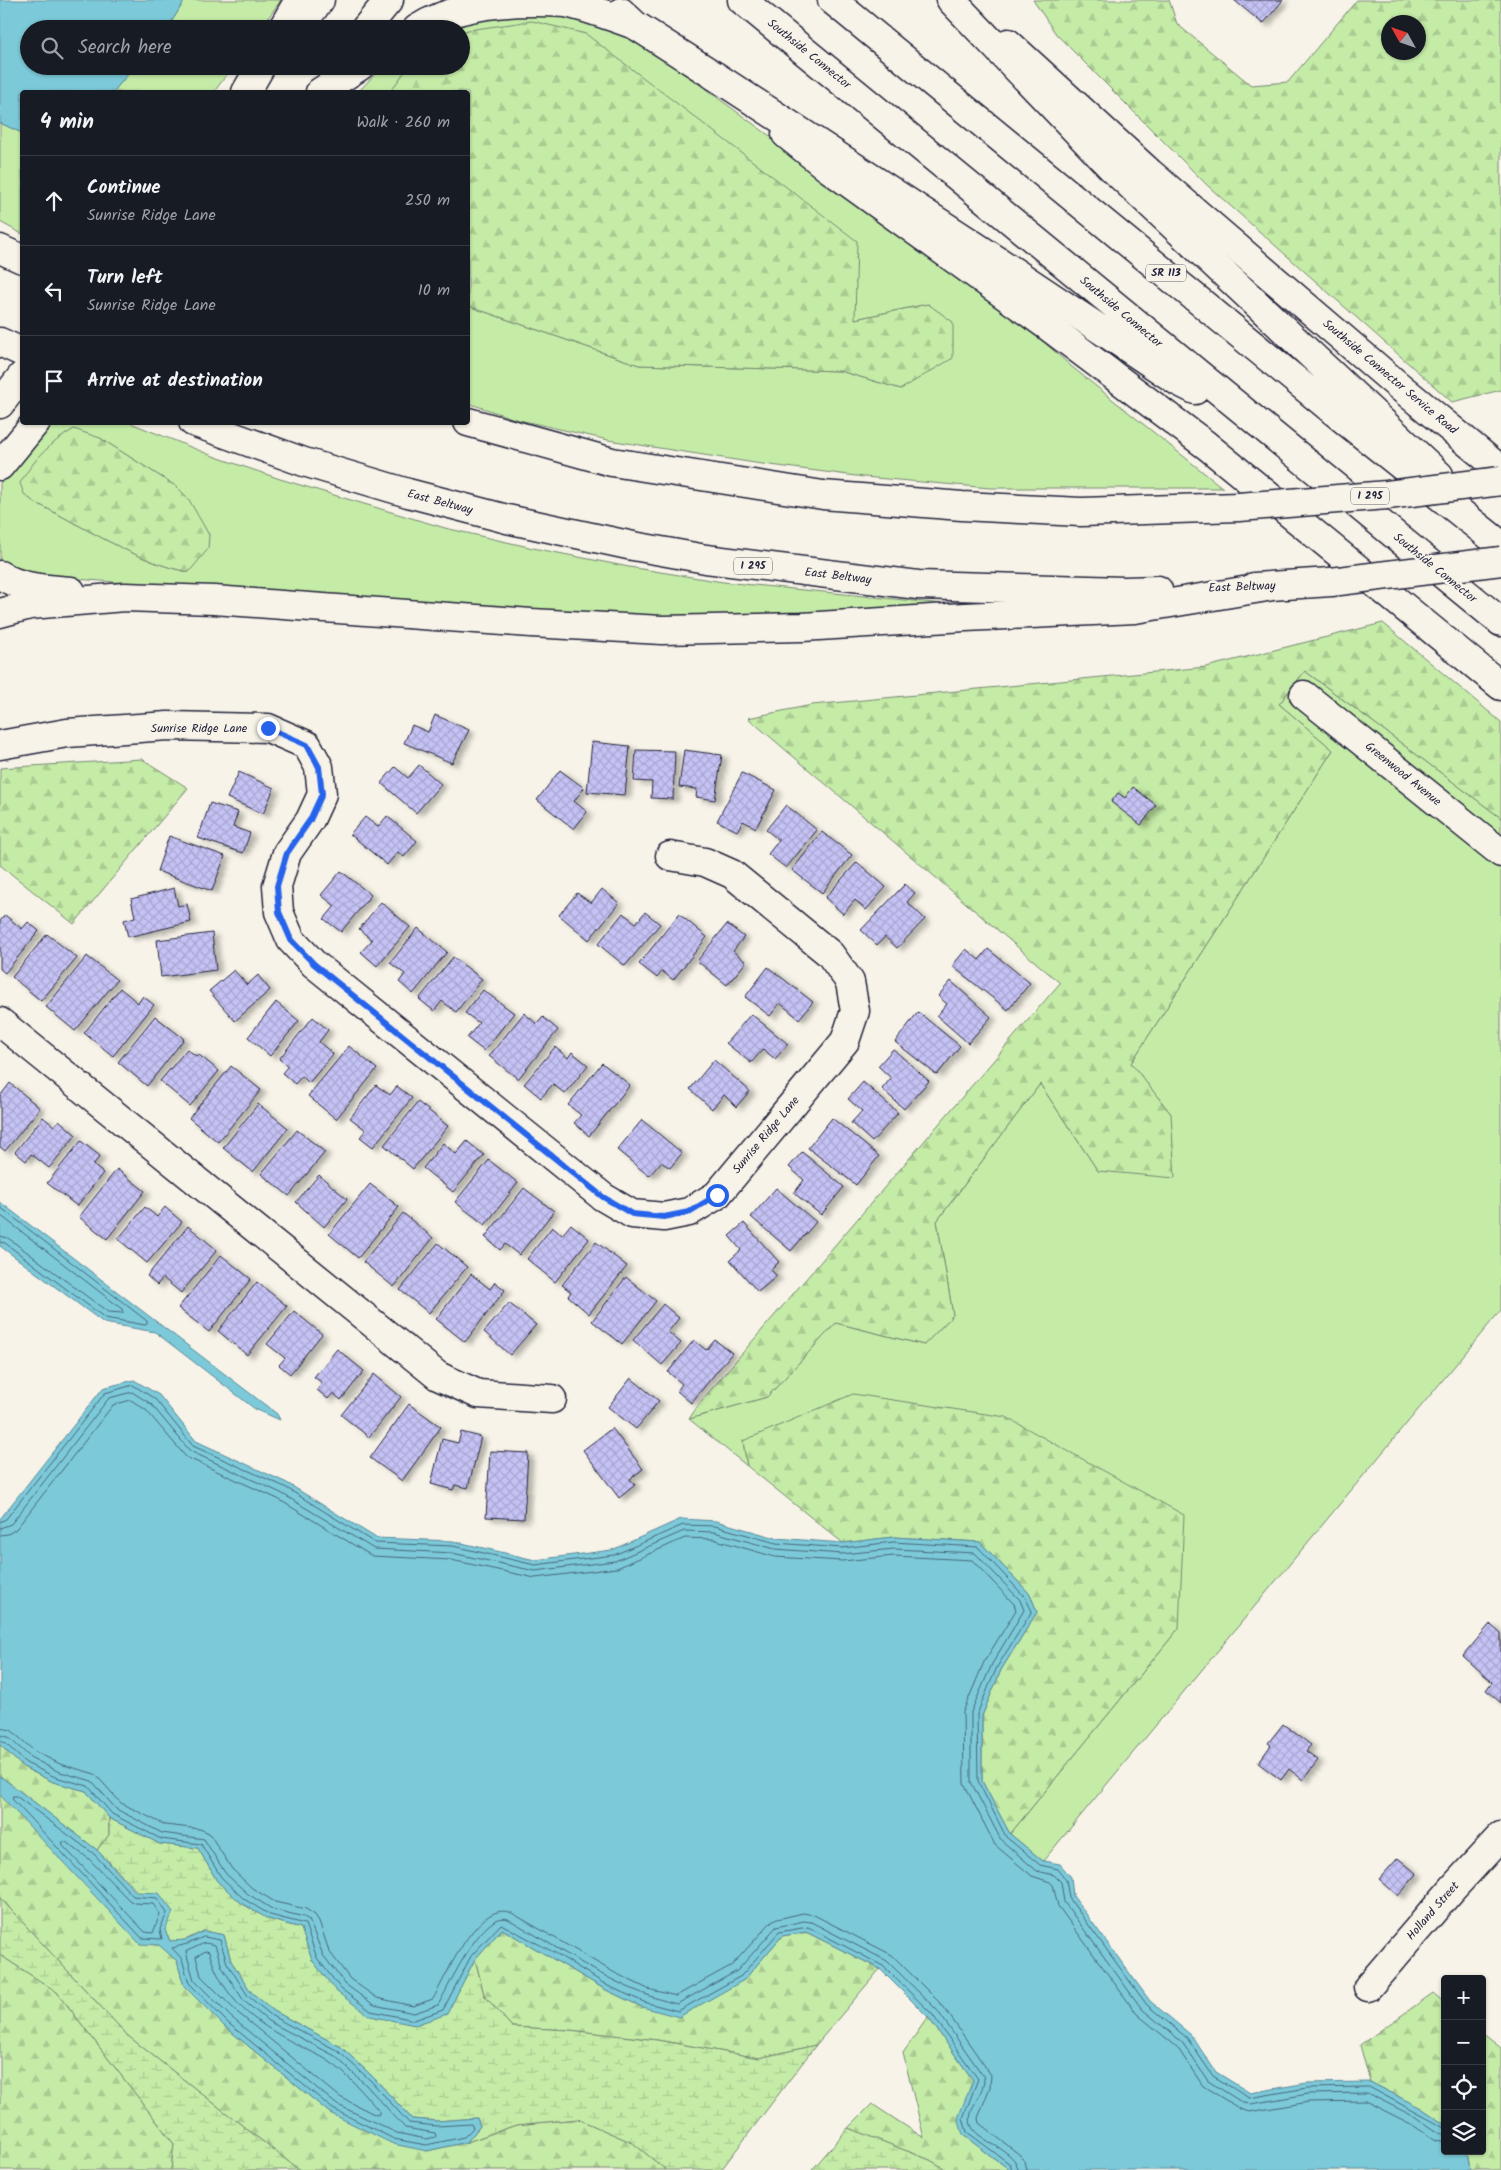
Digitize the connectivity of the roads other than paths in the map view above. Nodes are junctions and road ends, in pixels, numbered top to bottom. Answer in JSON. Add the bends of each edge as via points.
{"nodes":[{"id":1,"x":299,"y":0,"type":"edge"},
{"id":2,"x":320,"y":0,"type":"edge"},
{"id":3,"x":389,"y":0,"type":"edge"},
{"id":4,"x":607,"y":0,"type":"edge"},
{"id":5,"x":742,"y":0,"type":"edge"},
{"id":6,"x":832,"y":0,"type":"edge"},
{"id":7,"x":951,"y":0,"type":"edge"},
{"id":8,"x":961,"y":0,"type":"edge"},
{"id":9,"x":287,"y":20,"type":"edge"},
{"id":10,"x":305,"y":20,"type":"edge"},
{"id":11,"x":372,"y":20,"type":"edge"},
{"id":12,"x":430,"y":20,"type":"edge"},
{"id":13,"x":636,"y":25,"type":"junction"},
{"id":14,"x":256,"y":75,"type":"edge"},
{"id":15,"x":261,"y":75,"type":"edge"},
{"id":16,"x":326,"y":75,"type":"edge"},
{"id":17,"x":346,"y":75,"type":"edge"},
{"id":18,"x":715,"y":76,"type":"junction"},
{"id":19,"x":248,"y":90,"type":"edge"},
{"id":20,"x":249,"y":90,"type":"edge"},
{"id":21,"x":314,"y":90,"type":"edge"},
{"id":22,"x":323,"y":90,"type":"edge"},
{"id":23,"x":0,"y":248,"type":"edge"},
{"id":24,"x":20,"y":258,"type":"edge"},
{"id":25,"x":0,"y":342,"type":"edge"},
{"id":26,"x":20,"y":351,"type":"edge"},
{"id":27,"x":20,"y":379,"type":"edge"},
{"id":28,"x":0,"y":404,"type":"edge"},
{"id":29,"x":1244,"y":413,"type":"junction"},
{"id":30,"x":470,"y":423,"type":"edge"},
{"id":31,"x":34,"y":425,"type":"edge"},
{"id":32,"x":201,"y":425,"type":"edge"},
{"id":33,"x":0,"y":466,"type":"edge"},
{"id":34,"x":1501,"y":470,"type":"edge"},
{"id":35,"x":1501,"y":480,"type":"edge"},
{"id":36,"x":1501,"y":535,"type":"edge"},
{"id":37,"x":1501,"y":546,"type":"edge"},
{"id":38,"x":1501,"y":562,"type":"edge"},
{"id":39,"x":0,"y":575,"type":"edge"},
{"id":40,"x":1273,"y":586,"type":"junction"},
{"id":41,"x":124,"y":597,"type":"junction"},
{"id":42,"x":0,"y":613,"type":"edge"},
{"id":43,"x":1501,"y":622,"type":"edge"},
{"id":44,"x":1501,"y":686,"type":"edge"},
{"id":45,"x":1304,"y":695,"type":"dead end"},
{"id":46,"x":0,"y":744,"type":"edge"},
{"id":47,"x":1501,"y":853,"type":"edge"},
{"id":48,"x":670,"y":856,"type":"dead end"},
{"id":49,"x":0,"y":1022,"type":"edge"},
{"id":50,"x":552,"y":1399,"type":"dead end"},
{"id":51,"x":1501,"y":1836,"type":"edge"},
{"id":52,"x":1368,"y":1987,"type":"dead end"}],
"edges":[{"from":1,"to":9,"type":"main road"},
{"from":2,"to":10,"type":"main road"},
{"from":3,"to":11,"type":"main road"},
{"from":4,"to":13,"type":"main road"},
{"from":5,"to":29,"type":"main road","name":"Southside Connector"},
{"from":6,"to":37,"type":"main road","number":"SR 113"},
{"from":7,"to":36,"type":"main road","via":[[1112,168]]},
{"from":8,"to":34,"type":"main road","name":"Southside Connector Service Road","via":[[1150,174]]},
{"from":12,"to":13,"type":"main road","via":[[473,6],[506,1],[565,3]]},
{"from":13,"to":18,"type":"main road"},
{"from":14,"to":19,"type":"main road"},
{"from":15,"to":20,"type":"main road"},
{"from":16,"to":21,"type":"main road"},
{"from":17,"to":22,"type":"main road"},
{"from":18,"to":29,"type":"main road","via":[[1179,382]]},
{"from":18,"to":44,"type":"main road","via":[[828,168],[1206,445]]},
{"from":23,"to":24,"type":"main road"},
{"from":25,"to":26,"type":"main road"},
{"from":27,"to":28,"type":"main road"},
{"from":29,"to":43,"type":"main road","name":"Southside Connector"},
{"from":30,"to":35,"type":"main road","number":"I 295","bridge":true,"via":[[612,462],[823,495],[962,506],[1081,512],[1239,507],[1387,495]]},
{"from":31,"to":33,"type":"main road"},
{"from":32,"to":40,"type":"main road","name":"East Beltway","number":"I 295","via":[[304,462],[408,493],[507,519],[706,559],[918,585],[1124,591]]},
{"from":38,"to":40,"type":"main road","name":"East Beltway","number":"I 295","bridge":true},
{"from":39,"to":41,"type":"main road","via":[[44,589]]},
{"from":40,"to":41,"type":"main road","via":[[1135,610],[802,627],[662,630],[444,618],[214,600]]},
{"from":41,"to":42,"type":"main road","via":[[30,606]]},
{"from":45,"to":47,"type":"main road","name":"Greenwood Avenue"},
{"from":46,"to":48,"type":"main road","name":"Sunrise Ridge Lane","via":[[67,733],[168,726],[268,728],[307,745],[319,767],[322,794],[310,820],[287,853],[277,886],[279,912],[291,940],[314,964],[603,1197],[632,1214],[664,1217],[689,1212],[717,1195],[845,1041],[855,1011],[850,982],[830,954],[732,874],[705,862]]},
{"from":49,"to":50,"type":"main road","via":[[438,1376],[478,1394]]},
{"from":51,"to":52,"type":"main road","name":"Holland Street"}]}
